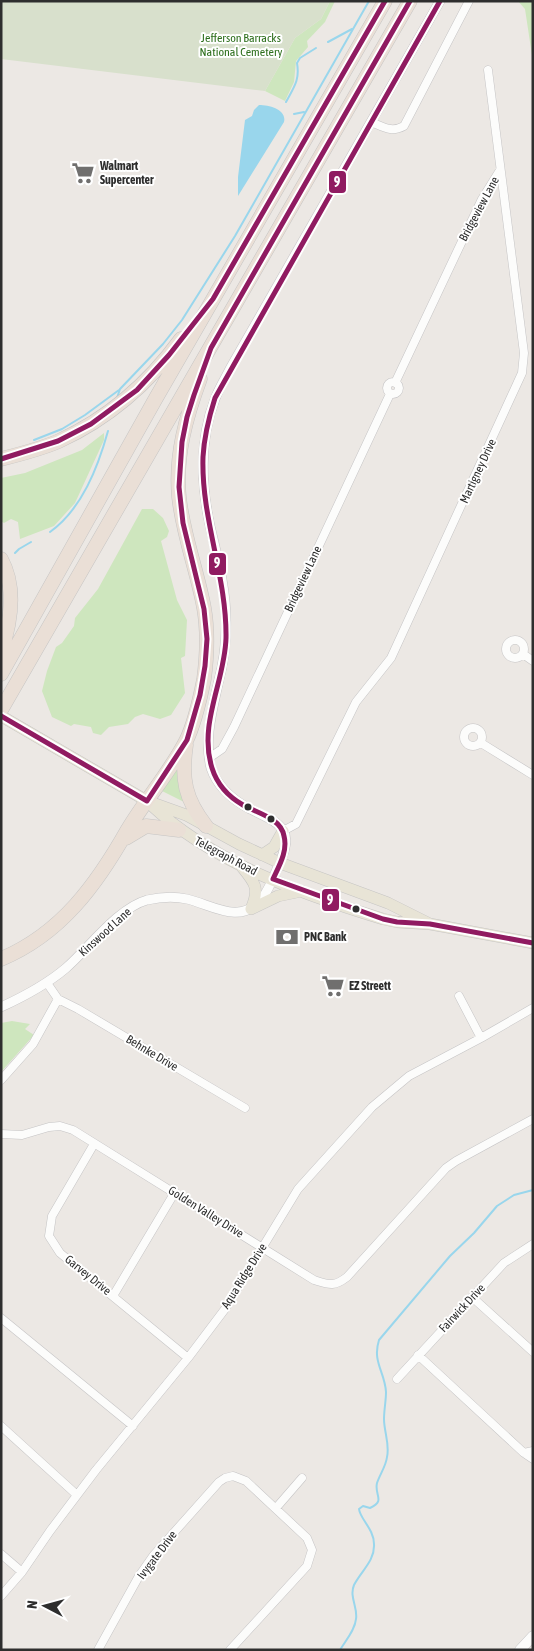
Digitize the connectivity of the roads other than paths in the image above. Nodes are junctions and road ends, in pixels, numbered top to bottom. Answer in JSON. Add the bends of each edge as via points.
{"nodes":[{"id":1,"x":385,"y":1,"type":"edge"},
{"id":2,"x":410,"y":1,"type":"edge"},
{"id":3,"x":440,"y":1,"type":"edge"},
{"id":4,"x":469,"y":1,"type":"edge"},
{"id":5,"x":488,"y":70,"type":"dead end"},
{"id":6,"x":371,"y":122,"type":"junction"},
{"id":7,"x":500,"y":170,"type":"junction"},
{"id":8,"x":213,"y":299,"type":"junction"},
{"id":9,"x":210,"y":348,"type":"junction"},
{"id":10,"x":1,"y":459,"type":"edge"},
{"id":11,"x":1,"y":559,"type":"edge"},
{"id":12,"x":1,"y":652,"type":"edge"},
{"id":13,"x":523,"y":654,"type":"dead end"},
{"id":14,"x":533,"y":661,"type":"edge"},
{"id":15,"x":1,"y":674,"type":"edge"},
{"id":16,"x":1,"y":710,"type":"edge"},
{"id":17,"x":1,"y":716,"type":"edge"},
{"id":18,"x":186,"y":740,"type":"junction"},
{"id":19,"x":481,"y":743,"type":"dead end"},
{"id":20,"x":209,"y":758,"type":"junction"},
{"id":21,"x":533,"y":774,"type":"edge"},
{"id":22,"x":147,"y":801,"type":"junction"},
{"id":23,"x":206,"y":826,"type":"junction"},
{"id":24,"x":179,"y":830,"type":"junction"},
{"id":25,"x":283,"y":831,"type":"junction"},
{"id":26,"x":122,"y":841,"type":"junction"},
{"id":27,"x":262,"y":856,"type":"junction"},
{"id":28,"x":280,"y":863,"type":"junction"},
{"id":29,"x":239,"y":864,"type":"junction"},
{"id":30,"x":272,"y":879,"type":"junction"},
{"id":31,"x":302,"y":891,"type":"junction"},
{"id":32,"x":251,"y":909,"type":"junction"},
{"id":33,"x":430,"y":924,"type":"junction"},
{"id":34,"x":533,"y":943,"type":"edge"},
{"id":35,"x":1,"y":958,"type":"edge"},
{"id":36,"x":47,"y":984,"type":"junction"},
{"id":37,"x":459,"y":996,"type":"dead end"},
{"id":38,"x":58,"y":1000,"type":"junction"},
{"id":39,"x":1,"y":1007,"type":"edge"},
{"id":40,"x":533,"y":1008,"type":"edge"},
{"id":41,"x":481,"y":1038,"type":"junction"},
{"id":42,"x":1,"y":1080,"type":"edge"},
{"id":43,"x":245,"y":1108,"type":"dead end"},
{"id":44,"x":533,"y":1119,"type":"edge"},
{"id":45,"x":1,"y":1134,"type":"edge"},
{"id":46,"x":94,"y":1144,"type":"junction"},
{"id":47,"x":175,"y":1192,"type":"junction"},
{"id":48,"x":533,"y":1244,"type":"edge"},
{"id":49,"x":262,"y":1248,"type":"junction"},
{"id":50,"x":113,"y":1296,"type":"junction"},
{"id":51,"x":472,"y":1297,"type":"junction"},
{"id":52,"x":2,"y":1320,"type":"edge"},
{"id":53,"x":533,"y":1352,"type":"edge"},
{"id":54,"x":418,"y":1355,"type":"junction"},
{"id":55,"x":188,"y":1358,"type":"junction"},
{"id":56,"x":397,"y":1379,"type":"dead end"},
{"id":57,"x":1,"y":1426,"type":"edge"},
{"id":58,"x":133,"y":1426,"type":"junction"},
{"id":59,"x":533,"y":1451,"type":"edge"},
{"id":60,"x":524,"y":1453,"type":"junction"},
{"id":61,"x":533,"y":1459,"type":"edge"},
{"id":62,"x":302,"y":1478,"type":"dead end"},
{"id":63,"x":78,"y":1495,"type":"junction"},
{"id":64,"x":276,"y":1508,"type":"junction"},
{"id":65,"x":1,"y":1554,"type":"edge"},
{"id":66,"x":22,"y":1572,"type":"junction"},
{"id":67,"x":1,"y":1596,"type":"edge"},
{"id":68,"x":533,"y":1636,"type":"edge"},
{"id":69,"x":102,"y":1648,"type":"edge"},
{"id":70,"x":230,"y":1650,"type":"edge"},
{"id":71,"x":520,"y":1650,"type":"edge"}],
"edges":[{"from":1,"to":8,"type":"highway"},
{"from":2,"to":9,"type":"highway"},
{"from":3,"to":6,"type":"street"},
{"from":4,"to":6,"type":"street","via":[[404,126],[397,130]]},
{"from":5,"to":7,"type":"street","name":"Martigney Drive"},
{"from":6,"to":20,"type":"street","via":[[228,373],[208,421],[204,489],[223,585],[226,624],[224,659],[209,728]]},
{"from":7,"to":20,"type":"street","name":"Bridgeview Lane","via":[[482,199],[396,383],[387,386],[390,394],[234,727],[222,749]]},
{"from":7,"to":25,"type":"street","name":"Martigney Drive","via":[[524,353],[522,373],[391,658],[356,702],[296,824]]},
{"from":8,"to":10,"type":"highway","via":[[153,374],[122,402],[91,424],[58,441]]},
{"from":8,"to":15,"type":"highway"},
{"from":9,"to":16,"type":"highway"},
{"from":9,"to":18,"type":"highway","via":[[187,417],[180,453],[181,510],[204,609],[207,639],[204,679]]},
{"from":11,"to":12,"type":"highway","via":[[11,596],[10,616]]},
{"from":13,"to":14,"type":"street"},
{"from":17,"to":22,"type":"main road","name":"Telegraph Road"},
{"from":18,"to":22,"type":"highway"},
{"from":18,"to":23,"type":"highway","via":[[185,787],[196,814]]},
{"from":19,"to":21,"type":"street"},
{"from":20,"to":25,"type":"street","via":[[213,773],[228,794],[276,822]]},
{"from":22,"to":23,"type":"main road","name":"Telegraph Road"},
{"from":22,"to":24,"type":"main road","name":"Telegraph Road"},
{"from":22,"to":26,"type":"highway"},
{"from":23,"to":27,"type":"main road","name":"Telegraph Road"},
{"from":24,"to":26,"type":"highway","via":[[146,826]]},
{"from":24,"to":29,"type":"main road","name":"Telegraph Road"},
{"from":25,"to":27,"type":"main road","via":[[274,847]]},
{"from":25,"to":28,"type":"street","via":[[285,846]]},
{"from":26,"to":35,"type":"highway","via":[[91,888],[69,914],[32,942]]},
{"from":27,"to":28,"type":"main road","name":"Telegraph Road"},
{"from":28,"to":30,"type":"street"},
{"from":28,"to":33,"type":"main road","name":"Telegraph Road","via":[[388,903]]},
{"from":29,"to":30,"type":"main road","name":"Telegraph Road"},
{"from":29,"to":32,"type":"main road","via":[[256,886]]},
{"from":30,"to":31,"type":"main road","name":"Telegraph Road"},
{"from":30,"to":32,"type":"street","via":[[261,900]]},
{"from":31,"to":32,"type":"main road","via":[[278,896]]},
{"from":31,"to":33,"type":"main road","name":"Telegraph Road","via":[[383,919]]},
{"from":32,"to":36,"type":"street","name":"Kinswood Lane","via":[[233,913],[177,898],[145,901],[115,920]]},
{"from":33,"to":34,"type":"main road","name":"Telegraph Road"},
{"from":36,"to":38,"type":"street"},
{"from":36,"to":39,"type":"street","name":"Kinswood Lane"},
{"from":37,"to":41,"type":"street"},
{"from":38,"to":42,"type":"street","via":[[33,1044]]},
{"from":38,"to":43,"type":"street","name":"Behnke Drive"},
{"from":40,"to":41,"type":"street","name":"Aqua Ridge Drive"},
{"from":41,"to":49,"type":"street","name":"Aqua Ridge Drive","via":[[409,1076],[372,1107],[298,1189]]},
{"from":44,"to":49,"type":"street","name":"Golden Valley Drive","via":[[446,1168],[337,1284],[314,1280]]},
{"from":45,"to":46,"type":"street","name":"Golden Valley Drive","via":[[22,1134],[60,1126],[73,1130]]},
{"from":46,"to":47,"type":"street","name":"Golden Valley Drive"},
{"from":46,"to":50,"type":"street","name":"Garvey Drive","via":[[52,1216],[49,1236],[60,1253]]},
{"from":47,"to":49,"type":"street","name":"Golden Valley Drive"},
{"from":47,"to":50,"type":"street"},
{"from":48,"to":51,"type":"street","name":"Fairwick Drive","via":[[504,1263]]},
{"from":49,"to":55,"type":"street","name":"Aqua Ridge Drive","via":[[225,1308]]},
{"from":50,"to":55,"type":"street","name":"Garvey Drive"},
{"from":51,"to":53,"type":"street"},
{"from":51,"to":54,"type":"street","name":"Fairwick Drive"},
{"from":52,"to":58,"type":"street"},
{"from":54,"to":56,"type":"street","name":"Fairwick Drive"},
{"from":54,"to":60,"type":"street"},
{"from":55,"to":58,"type":"street","name":"Aqua Ridge Drive"},
{"from":57,"to":63,"type":"street"},
{"from":58,"to":63,"type":"street","name":"Aqua Ridge Drive"},
{"from":59,"to":60,"type":"street"},
{"from":60,"to":61,"type":"street"},
{"from":62,"to":64,"type":"street"},
{"from":63,"to":66,"type":"street","name":"Aqua Ridge Drive"},
{"from":64,"to":69,"type":"street","name":"Ivygate Drive","via":[[246,1481],[233,1476],[219,1482],[153,1556]]},
{"from":64,"to":70,"type":"street","via":[[307,1538],[312,1550],[307,1566]]},
{"from":65,"to":66,"type":"street"},
{"from":66,"to":67,"type":"street","name":"Aqua Ridge Drive"},
{"from":68,"to":71,"type":"main road"}]}
